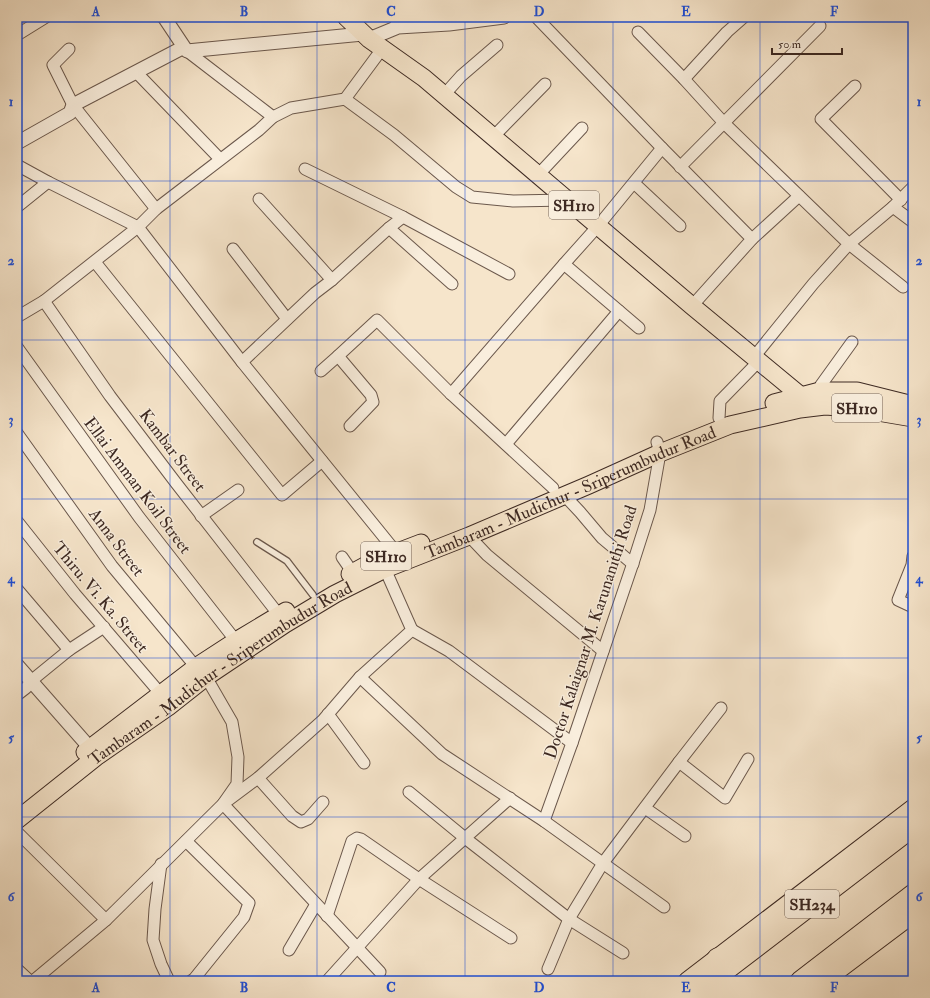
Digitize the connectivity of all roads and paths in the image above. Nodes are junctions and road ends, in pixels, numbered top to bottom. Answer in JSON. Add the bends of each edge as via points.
{"nodes":[{"id":1,"x":46,"y":17,"type":"edge"},
{"id":2,"x":164,"y":17,"type":"edge"},
{"id":3,"x":346,"y":17,"type":"edge"},
{"id":4,"x":504,"y":17,"type":"edge"},
{"id":5,"x":536,"y":17,"type":"edge"},
{"id":6,"x":744,"y":17,"type":"edge"},
{"id":7,"x":447,"y":20,"type":"edge"},
{"id":8,"x":394,"y":22,"type":"edge"},
{"id":9,"x":820,"y":26,"type":"dead end"},
{"id":10,"x":638,"y":32,"type":"dead end"},
{"id":11,"x":17,"y":36,"type":"edge"},
{"id":12,"x":371,"y":41,"type":"junction"},
{"id":13,"x":497,"y":45,"type":"dead end"},
{"id":14,"x":186,"y":49,"type":"junction"},
{"id":15,"x":69,"y":50,"type":"dead end"},
{"id":16,"x":136,"y":72,"type":"junction"},
{"id":17,"x":684,"y":79,"type":"junction"},
{"id":18,"x":545,"y":84,"type":"dead end"},
{"id":19,"x":854,"y":86,"type":"dead end"},
{"id":20,"x":444,"y":95,"type":"junction"},
{"id":21,"x":345,"y":99,"type":"junction"},
{"id":22,"x":72,"y":105,"type":"junction"},
{"id":23,"x":273,"y":117,"type":"junction"},
{"id":24,"x":724,"y":123,"type":"junction"},
{"id":25,"x":582,"y":128,"type":"dead end"},
{"id":26,"x":493,"y":137,"type":"junction"},
{"id":27,"x":17,"y":143,"type":"edge"},
{"id":28,"x":662,"y":148,"type":"junction"},
{"id":29,"x":220,"y":159,"type":"junction"},
{"id":30,"x":17,"y":165,"type":"edge"},
{"id":31,"x":680,"y":166,"type":"junction"},
{"id":32,"x":305,"y":169,"type":"dead end"},
{"id":33,"x":538,"y":175,"type":"junction"},
{"id":34,"x":48,"y":182,"type":"junction"},
{"id":35,"x":634,"y":183,"type":"junction"},
{"id":36,"x":913,"y":187,"type":"edge"},
{"id":37,"x":799,"y":196,"type":"junction"},
{"id":38,"x":258,"y":199,"type":"dead end"},
{"id":39,"x":568,"y":200,"type":"junction"},
{"id":40,"x":897,"y":203,"type":"junction"},
{"id":41,"x":17,"y":207,"type":"edge"},
{"id":42,"x":156,"y":209,"type":"junction"},
{"id":43,"x":404,"y":217,"type":"junction"},
{"id":44,"x":913,"y":222,"type":"edge"},
{"id":45,"x":598,"y":226,"type":"junction"},
{"id":46,"x":680,"y":226,"type":"dead end"},
{"id":47,"x":138,"y":227,"type":"junction"},
{"id":48,"x":389,"y":228,"type":"junction"},
{"id":49,"x":752,"y":239,"type":"junction"},
{"id":50,"x":849,"y":244,"type":"junction"},
{"id":51,"x":233,"y":249,"type":"dead end"},
{"id":52,"x":95,"y":262,"type":"junction"},
{"id":53,"x":564,"y":264,"type":"junction"},
{"id":54,"x":509,"y":274,"type":"dead end"},
{"id":55,"x":332,"y":280,"type":"junction"},
{"id":56,"x":452,"y":284,"type":"dead end"},
{"id":57,"x":904,"y":288,"type":"dead end"},
{"id":58,"x":44,"y":301,"type":"junction"},
{"id":59,"x":692,"y":306,"type":"junction"},
{"id":60,"x":619,"y":311,"type":"junction"},
{"id":61,"x":18,"y":314,"type":"edge"},
{"id":62,"x":287,"y":319,"type":"junction"},
{"id":63,"x":639,"y":328,"type":"dead end"},
{"id":64,"x":852,"y":342,"type":"dead end"},
{"id":65,"x":17,"y":347,"type":"edge"},
{"id":66,"x":338,"y":356,"type":"junction"},
{"id":67,"x":757,"y":359,"type":"junction"},
{"id":68,"x":242,"y":362,"type":"junction"},
{"id":69,"x":321,"y":371,"type":"dead end"},
{"id":70,"x":820,"y":391,"type":"junction"},
{"id":71,"x":451,"y":394,"type":"junction"},
{"id":72,"x":800,"y":403,"type":"junction"},
{"id":73,"x":913,"y":405,"type":"edge"},
{"id":74,"x":719,"y":418,"type":"junction"},
{"id":75,"x":913,"y":418,"type":"edge"},
{"id":76,"x":350,"y":426,"type":"dead end"},
{"id":77,"x":17,"y":433,"type":"edge"},
{"id":78,"x":506,"y":444,"type":"junction"},
{"id":79,"x":658,"y":447,"type":"junction"},
{"id":80,"x":322,"y":461,"type":"junction"},
{"id":81,"x":238,"y":490,"type":"dead end"},
{"id":82,"x":559,"y":492,"type":"junction"},
{"id":83,"x":202,"y":516,"type":"junction"},
{"id":84,"x":17,"y":521,"type":"edge"},
{"id":85,"x":469,"y":536,"type":"junction"},
{"id":86,"x":257,"y":542,"type":"dead end"},
{"id":87,"x":396,"y":552,"type":"junction"},
{"id":88,"x":913,"y":556,"type":"edge"},
{"id":89,"x":342,"y":557,"type":"dead end"},
{"id":90,"x":633,"y":564,"type":"junction"},
{"id":91,"x":385,"y":569,"type":"junction"},
{"id":92,"x":353,"y":573,"type":"junction"},
{"id":93,"x":17,"y":589,"type":"edge"},
{"id":94,"x":313,"y":595,"type":"junction"},
{"id":95,"x":913,"y":607,"type":"edge"},
{"id":96,"x":279,"y":615,"type":"junction"},
{"id":97,"x":104,"y":627,"type":"junction"},
{"id":98,"x":412,"y":630,"type":"junction"},
{"id":99,"x":236,"y":641,"type":"junction"},
{"id":100,"x":69,"y":650,"type":"junction"},
{"id":101,"x":603,"y":651,"type":"junction"},
{"id":102,"x":17,"y":665,"type":"edge"},
{"id":103,"x":201,"y":672,"type":"junction"},
{"id":104,"x":360,"y":677,"type":"junction"},
{"id":105,"x":31,"y":681,"type":"junction"},
{"id":106,"x":160,"y":693,"type":"junction"},
{"id":107,"x":17,"y":695,"type":"edge"},
{"id":108,"x":721,"y":708,"type":"dead end"},
{"id":109,"x":328,"y":714,"type":"junction"},
{"id":110,"x":572,"y":743,"type":"junction"},
{"id":111,"x":90,"y":748,"type":"junction"},
{"id":112,"x":748,"y":759,"type":"dead end"},
{"id":113,"x":679,"y":762,"type":"junction"},
{"id":114,"x":364,"y":763,"type":"dead end"},
{"id":115,"x":258,"y":778,"type":"junction"},
{"id":116,"x":409,"y":792,"type":"dead end"},
{"id":117,"x":510,"y":798,"type":"junction"},
{"id":118,"x":323,"y":802,"type":"dead end"},
{"id":119,"x":223,"y":804,"type":"junction"},
{"id":120,"x":17,"y":805,"type":"edge"},
{"id":121,"x":645,"y":808,"type":"junction"},
{"id":122,"x":913,"y":808,"type":"edge"},
{"id":123,"x":17,"y":820,"type":"edge"},
{"id":124,"x":544,"y":821,"type":"junction"},
{"id":125,"x":913,"y":827,"type":"edge"},
{"id":126,"x":17,"y":832,"type":"edge"},
{"id":127,"x":686,"y":836,"type":"dead end"},
{"id":128,"x":465,"y":838,"type":"junction"},
{"id":129,"x":186,"y":841,"type":"junction"},
{"id":130,"x":603,"y":863,"type":"junction"},
{"id":131,"x":161,"y":864,"type":"junction"},
{"id":132,"x":419,"y":879,"type":"junction"},
{"id":133,"x":913,"y":894,"type":"edge"},
{"id":134,"x":316,"y":904,"type":"junction"},
{"id":135,"x":664,"y":907,"type":"dead end"},
{"id":136,"x":913,"y":914,"type":"edge"},
{"id":137,"x":327,"y":916,"type":"junction"},
{"id":138,"x":569,"y":918,"type":"junction"},
{"id":139,"x":106,"y":920,"type":"junction"},
{"id":140,"x":511,"y":938,"type":"dead end"},
{"id":141,"x":766,"y":940,"type":"junction"},
{"id":142,"x":849,"y":943,"type":"junction"},
{"id":143,"x":357,"y":948,"type":"junction"},
{"id":144,"x":289,"y":950,"type":"dead end"},
{"id":145,"x":623,"y":953,"type":"dead end"},
{"id":146,"x":717,"y":958,"type":"junction"},
{"id":147,"x":17,"y":969,"type":"edge"},
{"id":148,"x":548,"y":969,"type":"dead end"},
{"id":149,"x":380,"y":972,"type":"dead end"},
{"id":150,"x":32,"y":981,"type":"edge"},
{"id":151,"x":169,"y":981,"type":"edge"},
{"id":152,"x":191,"y":981,"type":"edge"},
{"id":153,"x":326,"y":981,"type":"edge"},
{"id":154,"x":687,"y":981,"type":"edge"},
{"id":155,"x":712,"y":981,"type":"edge"},
{"id":156,"x":800,"y":981,"type":"edge"},
{"id":157,"x":819,"y":981,"type":"edge"},
{"id":158,"x":824,"y":981,"type":"edge"}],
"edges":[{"from":1,"to":11,"type":"street"},
{"from":2,"to":14,"type":"street"},
{"from":3,"to":12,"type":"main road","number":"SH110"},
{"from":4,"to":7,"type":"street"},
{"from":5,"to":28,"type":"street"},
{"from":6,"to":17,"type":"street"},
{"from":7,"to":8,"type":"street"},
{"from":8,"to":12,"type":"street"},
{"from":9,"to":24,"type":"street"},
{"from":10,"to":17,"type":"street"},
{"from":12,"to":14,"type":"street"},
{"from":12,"to":20,"type":"main road","number":"SH110"},
{"from":12,"to":21,"type":"street"},
{"from":13,"to":20,"type":"street","via":[[461,76]]},
{"from":14,"to":16,"type":"street"},
{"from":14,"to":23,"type":"street"},
{"from":15,"to":22,"type":"street","via":[[53,65]]},
{"from":16,"to":22,"type":"street"},
{"from":16,"to":29,"type":"street"},
{"from":17,"to":24,"type":"street"},
{"from":18,"to":26,"type":"street"},
{"from":19,"to":40,"type":"street","via":[[821,119]]},
{"from":20,"to":26,"type":"main road","number":"SH110"},
{"from":21,"to":23,"type":"street","via":[[291,108]]},
{"from":21,"to":39,"type":"street","via":[[472,197],[513,201]]},
{"from":22,"to":27,"type":"street","via":[[70,113]]},
{"from":22,"to":42,"type":"street"},
{"from":23,"to":29,"type":"street"},
{"from":24,"to":31,"type":"street"},
{"from":24,"to":37,"type":"street"},
{"from":25,"to":33,"type":"street"},
{"from":26,"to":33,"type":"main road","number":"SH110"},
{"from":28,"to":31,"type":"street"},
{"from":28,"to":35,"type":"street"},
{"from":29,"to":42,"type":"street"},
{"from":30,"to":34,"type":"street"},
{"from":31,"to":49,"type":"street"},
{"from":32,"to":43,"type":"street"},
{"from":33,"to":39,"type":"main road","number":"SH110"},
{"from":34,"to":41,"type":"street"},
{"from":34,"to":47,"type":"street"},
{"from":35,"to":45,"type":"street"},
{"from":35,"to":46,"type":"street"},
{"from":36,"to":40,"type":"street"},
{"from":37,"to":49,"type":"street"},
{"from":37,"to":50,"type":"street"},
{"from":38,"to":55,"type":"street"},
{"from":39,"to":45,"type":"main road","number":"SH110"},
{"from":40,"to":44,"type":"street"},
{"from":40,"to":50,"type":"street"},
{"from":42,"to":47,"type":"street"},
{"from":43,"to":48,"type":"street"},
{"from":43,"to":54,"type":"street"},
{"from":45,"to":53,"type":"street"},
{"from":45,"to":59,"type":"main road","number":"SH110"},
{"from":47,"to":52,"type":"street"},
{"from":47,"to":68,"type":"street"},
{"from":48,"to":55,"type":"street"},
{"from":48,"to":56,"type":"street"},
{"from":49,"to":59,"type":"street"},
{"from":50,"to":57,"type":"street"},
{"from":50,"to":67,"type":"street","via":[[813,284]]},
{"from":51,"to":62,"type":"street"},
{"from":52,"to":58,"type":"street"},
{"from":52,"to":80,"type":"street","via":[[282,495]]},
{"from":53,"to":60,"type":"street"},
{"from":53,"to":71,"type":"street"},
{"from":55,"to":62,"type":"street"},
{"from":58,"to":61,"type":"street"},
{"from":58,"to":83,"type":"street","name":"Kambar Street","via":[[110,396]]},
{"from":59,"to":67,"type":"main road","number":"SH110"},
{"from":60,"to":63,"type":"street"},
{"from":60,"to":78,"type":"street"},
{"from":62,"to":68,"type":"street"},
{"from":64,"to":70,"type":"street","via":[[821,385]]},
{"from":65,"to":99,"type":"street","name":"Ellai Amman Koil Street","via":[[139,517]]},
{"from":66,"to":69,"type":"street"},
{"from":66,"to":71,"type":"street","via":[[377,320]]},
{"from":66,"to":76,"type":"street","via":[[371,395],[373,402]]},
{"from":67,"to":72,"type":"main road","number":"SH110"},
{"from":67,"to":74,"type":"street","via":[[720,400]]},
{"from":68,"to":80,"type":"street"},
{"from":70,"to":72,"type":"main road","name":"Tambaram - Mudichur - Sriperumbudur Road","number":"SH110"},
{"from":70,"to":73,"type":"main road","name":"Tambaram - Mudichur - Sriperumbudur Road","number":"SH110","via":[[856,391]]},
{"from":71,"to":78,"type":"street"},
{"from":72,"to":74,"type":"main road","name":"Tambaram - Mudichur - Sriperumbudur Road","number":"SH110"},
{"from":72,"to":75,"type":"main road","name":"Tambaram - Mudichur - Sriperumbudur Road","number":"SH110","via":[[854,408]]},
{"from":72,"to":79,"type":"main road","name":"Tambaram - Mudichur - Sriperumbudur Road","number":"SH110"},
{"from":74,"to":79,"type":"main road","name":"Tambaram - Mudichur - Sriperumbudur Road","number":"SH110"},
{"from":77,"to":103,"type":"street","name":"Anna Street","via":[[112,566]]},
{"from":78,"to":82,"type":"street"},
{"from":79,"to":82,"type":"main road","name":"Tambaram - Mudichur - Sriperumbudur Road","number":"SH110","via":[[585,476]]},
{"from":79,"to":90,"type":"street","name":"Doctor Kalaignar M. Karunanithi Road","via":[[650,510]]},
{"from":80,"to":87,"type":"street"},
{"from":81,"to":83,"type":"street"},
{"from":82,"to":85,"type":"main road","name":"Tambaram - Mudichur - Sriperumbudur Road","number":"SH110"},
{"from":82,"to":87,"type":"main road","name":"Tambaram - Mudichur - Sriperumbudur Road","number":"SH110"},
{"from":82,"to":90,"type":"street","via":[[602,538]]},
{"from":83,"to":96,"type":"street","name":"Kambar Street"},
{"from":84,"to":97,"type":"street","name":"Thiru. Vi. Ka. Street","via":[[74,594]]},
{"from":85,"to":91,"type":"main road","name":"Tambaram - Mudichur - Sriperumbudur Road","number":"SH110"},
{"from":85,"to":101,"type":"street"},
{"from":86,"to":94,"type":"lane","via":[[287,561]]},
{"from":87,"to":92,"type":"main road","name":"Tambaram - Mudichur - Sriperumbudur Road","number":"SH110"},
{"from":88,"to":95,"type":"street","via":[[898,600]]},
{"from":89,"to":92,"type":"street"},
{"from":90,"to":101,"type":"street","name":"Doctor Kalaignar M. Karunanithi Road"},
{"from":91,"to":98,"type":"street"},
{"from":91,"to":103,"type":"main road","name":"Tambaram - Mudichur - Sriperumbudur Road","number":"SH110","via":[[335,594]]},
{"from":92,"to":94,"type":"main road","name":"Tambaram - Mudichur - Sriperumbudur Road","number":"SH110"},
{"from":93,"to":100,"type":"street"},
{"from":94,"to":96,"type":"main road","name":"Tambaram - Mudichur - Sriperumbudur Road","number":"SH110"},
{"from":96,"to":99,"type":"main road","name":"Tambaram - Mudichur - Sriperumbudur Road","number":"SH110"},
{"from":97,"to":100,"type":"street"},
{"from":97,"to":106,"type":"street","name":"Thiru. Vi. Ka. Street"},
{"from":98,"to":104,"type":"street"},
{"from":98,"to":110,"type":"street","via":[[449,651]]},
{"from":99,"to":103,"type":"main road","name":"Tambaram - Mudichur - Sriperumbudur Road","number":"SH110"},
{"from":100,"to":105,"type":"street"},
{"from":101,"to":110,"type":"street","name":"Doctor Kalaignar M. Karunanithi Road"},
{"from":102,"to":105,"type":"street"},
{"from":103,"to":106,"type":"main road","name":"Tambaram - Mudichur - Sriperumbudur Road","number":"SH110"},
{"from":103,"to":119,"type":"street","name":"Anna Street","via":[[232,722],[238,757],[237,784]]},
{"from":103,"to":123,"type":"main road","name":"Tambaram - Mudichur - Sriperumbudur Road","number":"SH110","via":[[168,707],[96,756]]},
{"from":104,"to":109,"type":"street"},
{"from":104,"to":117,"type":"street","via":[[442,754]]},
{"from":105,"to":107,"type":"street"},
{"from":105,"to":111,"type":"street"},
{"from":106,"to":111,"type":"main road","name":"Tambaram - Mudichur - Sriperumbudur Road","number":"SH110"},
{"from":108,"to":113,"type":"street"},
{"from":109,"to":114,"type":"street"},
{"from":109,"to":115,"type":"street"},
{"from":110,"to":124,"type":"street","name":"Doctor Kalaignar M. Karunanithi Road"},
{"from":111,"to":120,"type":"main road","name":"Tambaram - Mudichur - Sriperumbudur Road","number":"SH110"},
{"from":112,"to":113,"type":"street","via":[[725,798]]},
{"from":113,"to":121,"type":"street"},
{"from":115,"to":118,"type":"street","via":[[292,816],[301,822],[308,820]]},
{"from":115,"to":119,"type":"street"},
{"from":116,"to":128,"type":"street"},
{"from":117,"to":124,"type":"street"},
{"from":117,"to":128,"type":"street"},
{"from":119,"to":129,"type":"street"},
{"from":119,"to":134,"type":"street"},
{"from":121,"to":127,"type":"street"},
{"from":121,"to":130,"type":"street"},
{"from":122,"to":146,"type":"main road"},
{"from":124,"to":130,"type":"street"},
{"from":125,"to":141,"type":"highway","number":"SH234"},
{"from":126,"to":139,"type":"street"},
{"from":128,"to":132,"type":"street"},
{"from":128,"to":138,"type":"street"},
{"from":129,"to":131,"type":"street"},
{"from":129,"to":152,"type":"street","via":[[250,904],[244,917]]},
{"from":130,"to":135,"type":"street"},
{"from":130,"to":138,"type":"street"},
{"from":131,"to":139,"type":"street"},
{"from":131,"to":151,"type":"street","via":[[153,940]]},
{"from":132,"to":137,"type":"street","via":[[357,838],[352,842]]},
{"from":132,"to":140,"type":"street"},
{"from":132,"to":143,"type":"street"},
{"from":133,"to":142,"type":"highway"},
{"from":134,"to":137,"type":"street"},
{"from":134,"to":144,"type":"street"},
{"from":136,"to":158,"type":"main road"},
{"from":137,"to":143,"type":"street"},
{"from":138,"to":145,"type":"street"},
{"from":138,"to":148,"type":"street"},
{"from":139,"to":150,"type":"street"},
{"from":141,"to":146,"type":"highway"},
{"from":141,"to":155,"type":"highway","number":"SH234"},
{"from":142,"to":156,"type":"highway"},
{"from":142,"to":157,"type":"highway"},
{"from":143,"to":149,"type":"street"},
{"from":143,"to":153,"type":"street"},
{"from":146,"to":154,"type":"main road"},
{"from":147,"to":150,"type":"street"}]}
